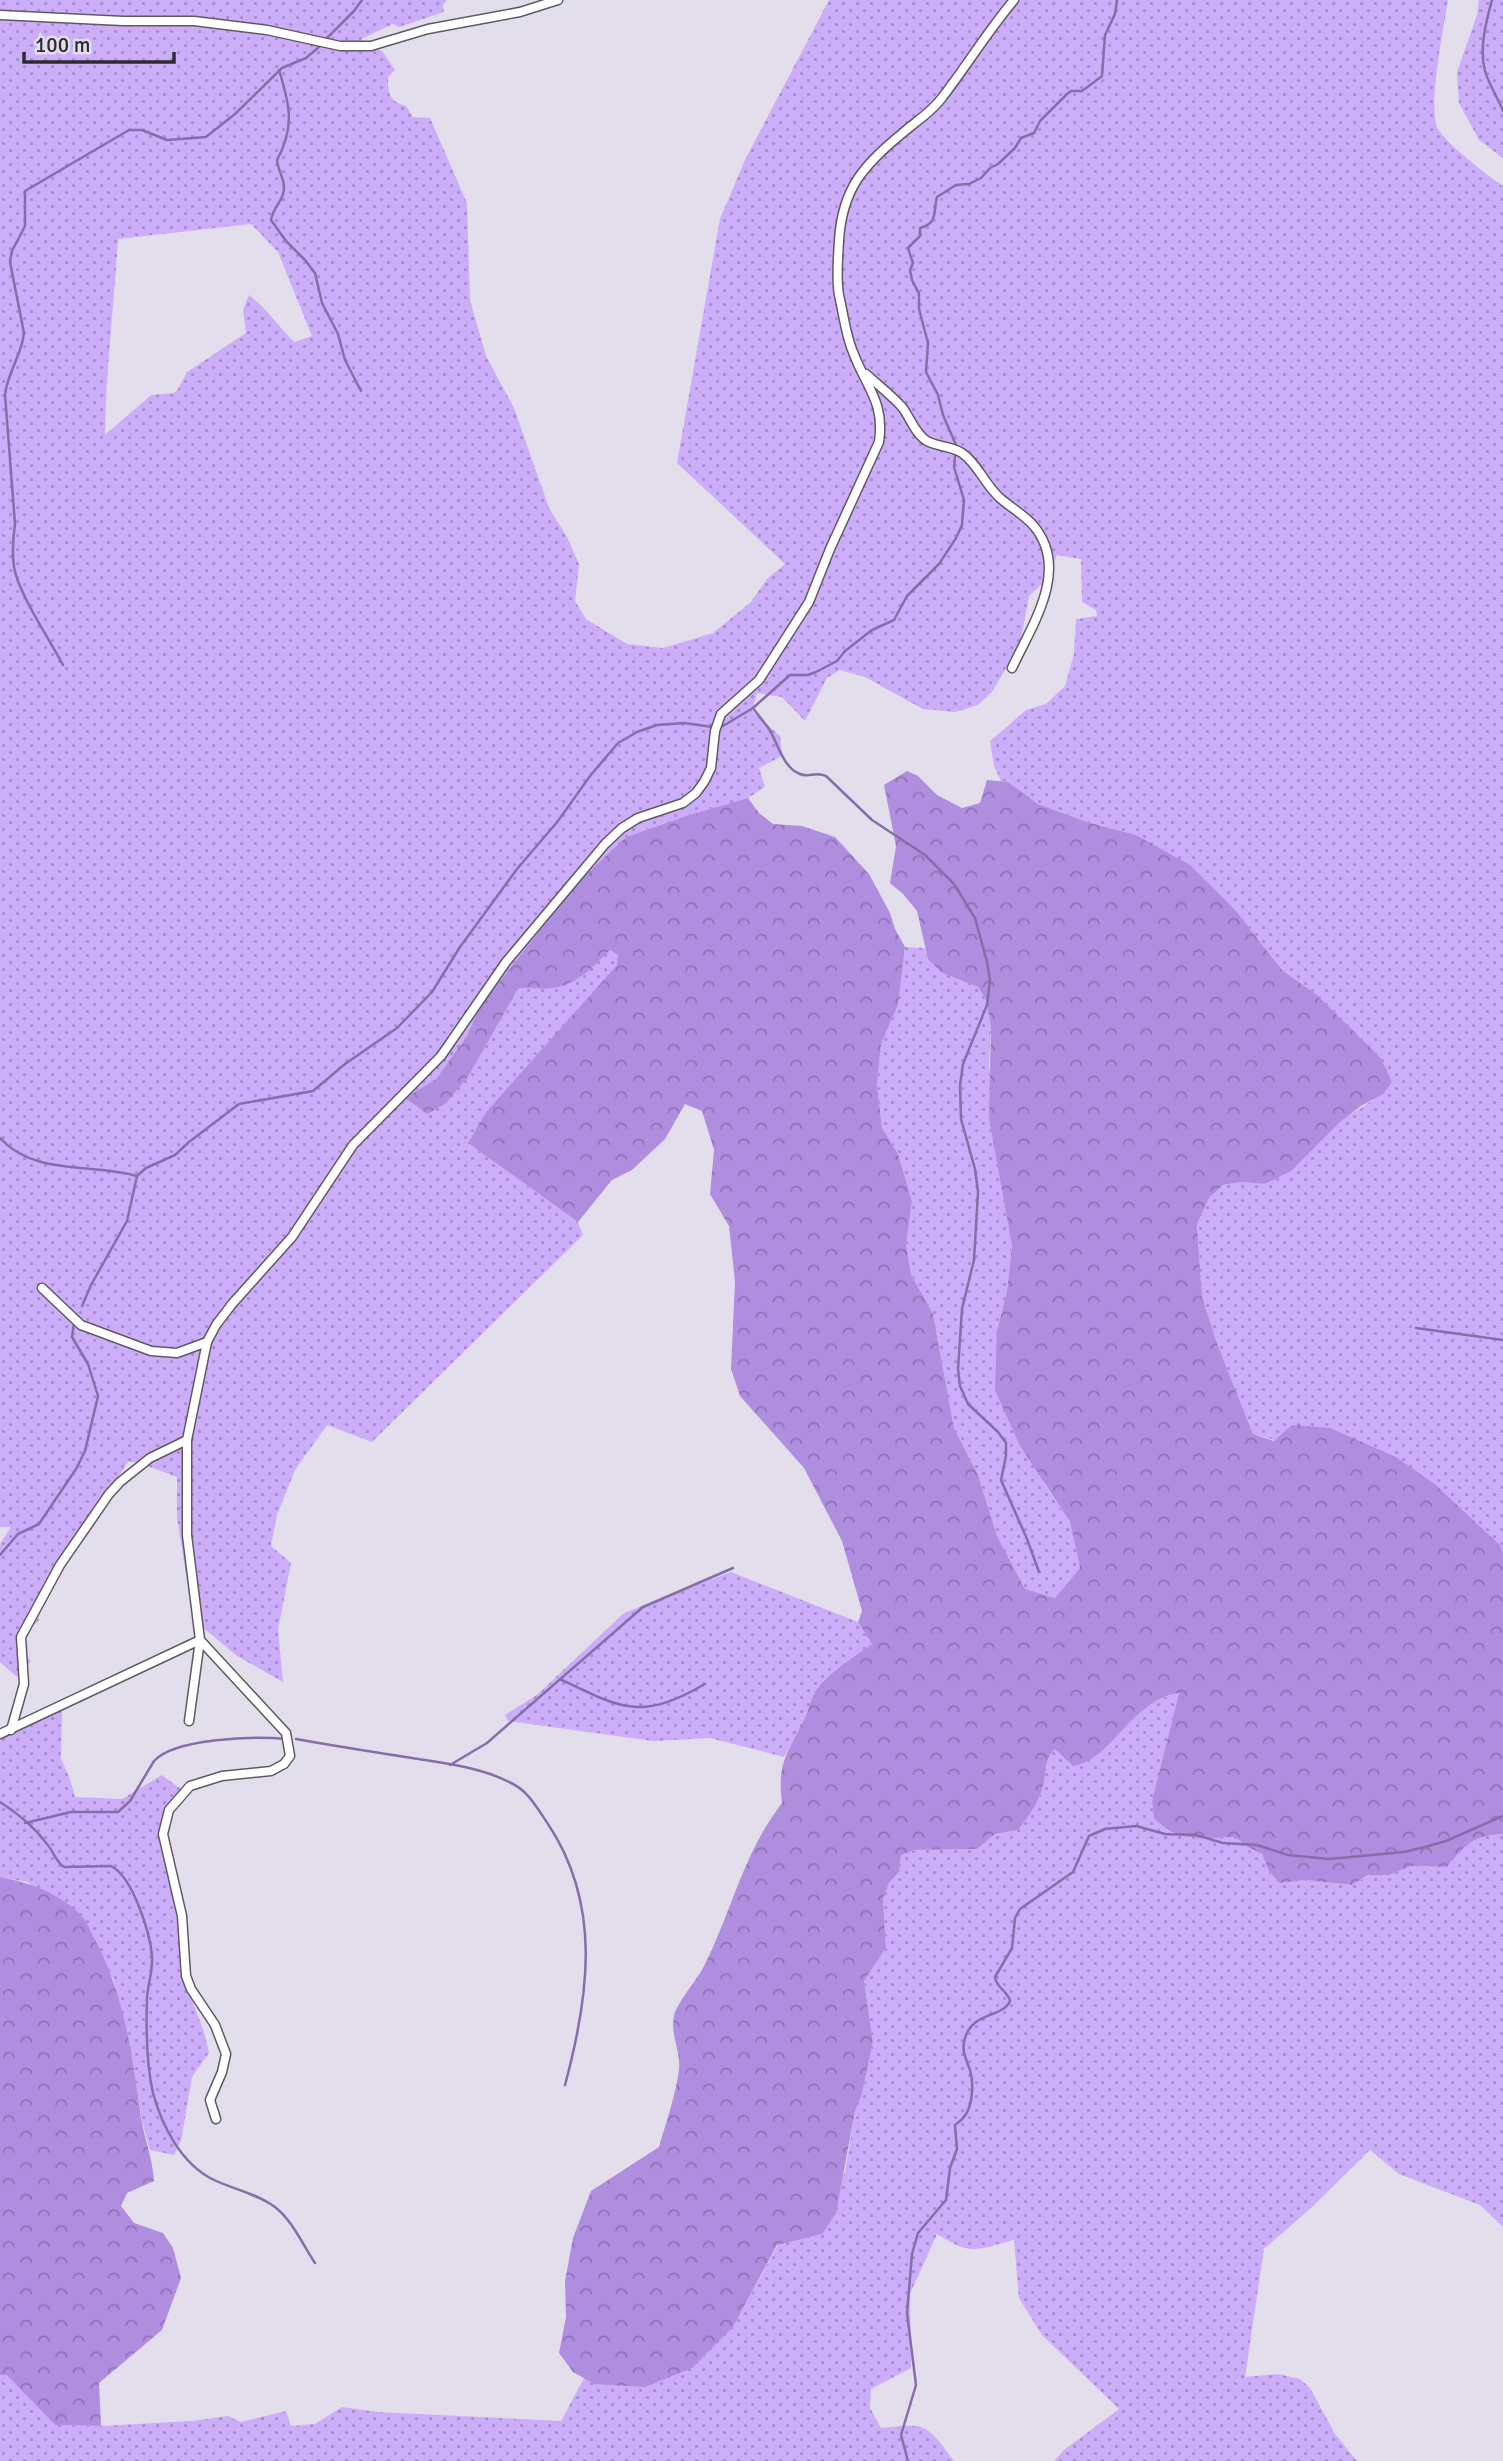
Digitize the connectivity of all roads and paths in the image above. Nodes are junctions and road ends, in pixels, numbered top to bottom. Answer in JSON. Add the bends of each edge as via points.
{"nodes":[{"id":1,"x":558,"y":0,"type":"edge"},
{"id":2,"x":1014,"y":0,"type":"edge"},
{"id":3,"x":0,"y":15,"type":"edge"},
{"id":4,"x":862,"y":370,"type":"junction"},
{"id":5,"x":1012,"y":668,"type":"dead end"},
{"id":6,"x":43,"y":1288,"type":"dead end"},
{"id":7,"x":207,"y":1342,"type":"junction"},
{"id":8,"x":187,"y":1440,"type":"junction"},
{"id":9,"x":200,"y":1640,"type":"junction"},
{"id":10,"x":190,"y":1721,"type":"dead end"},
{"id":11,"x":11,"y":1730,"type":"junction"},
{"id":12,"x":0,"y":1734,"type":"edge"},
{"id":13,"x":216,"y":2119,"type":"dead end"}],
"edges":[{"from":1,"to":3,"type":"street","via":[[371,46],[340,46],[194,21]]},
{"from":2,"to":4,"type":"street","via":[[941,98],[871,160],[847,196],[840,226],[838,291],[850,344]]},
{"from":4,"to":5,"type":"street","via":[[901,407],[928,442],[968,458],[989,488],[1033,526],[1043,541],[1050,562],[1048,584]]},
{"from":4,"to":7,"type":"street","via":[[878,403],[879,442],[809,602],[759,680],[721,713],[704,782],[683,803],[638,818],[605,844],[506,962],[441,1056],[353,1145],[292,1237],[232,1304]]},
{"from":6,"to":7,"type":"street","via":[[81,1325],[151,1351],[177,1353]]},
{"from":7,"to":8,"type":"street"},
{"from":8,"to":9,"type":"street","via":[[187,1535]]},
{"from":8,"to":11,"type":"street","via":[[150,1458],[120,1482],[60,1565],[21,1637],[24,1684]]},
{"from":9,"to":10,"type":"street"},
{"from":9,"to":11,"type":"street"},
{"from":9,"to":13,"type":"street","via":[[274,1718],[290,1747],[284,1764],[271,1771],[222,1776],[190,1786],[169,1810],[163,1834],[182,1916],[186,1976],[226,2054],[210,2100]]},
{"from":11,"to":12,"type":"street"}]}
